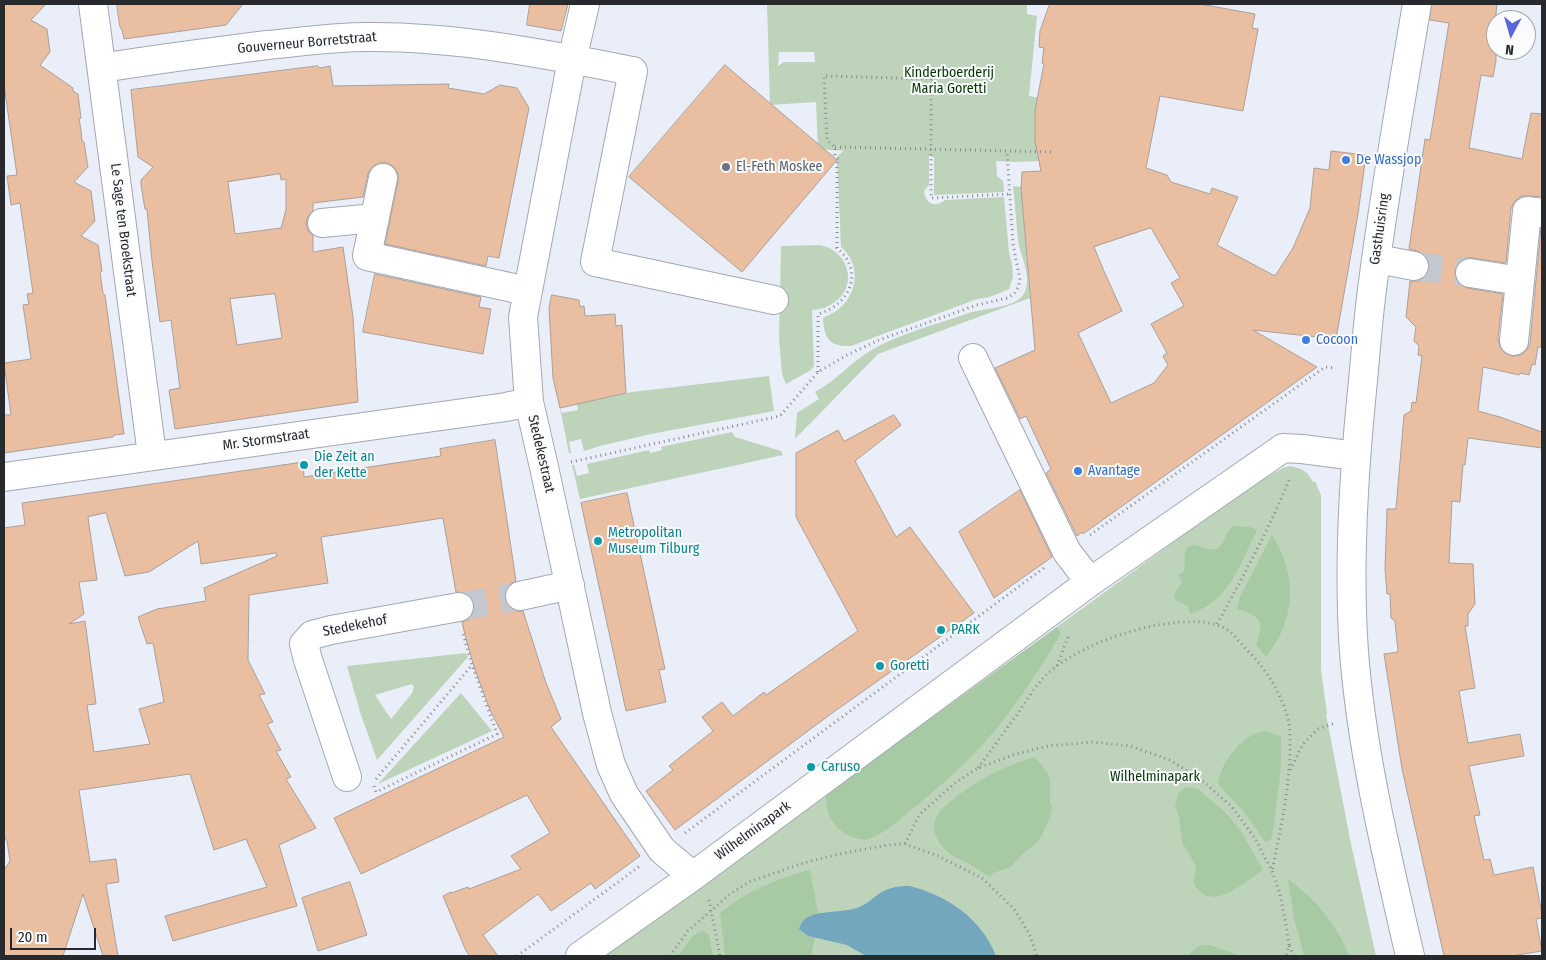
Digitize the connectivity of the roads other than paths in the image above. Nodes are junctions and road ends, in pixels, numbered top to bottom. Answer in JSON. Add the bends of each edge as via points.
{"nodes":[{"id":1,"x":93,"y":4,"type":"edge"},
{"id":2,"x":585,"y":4,"type":"edge"},
{"id":3,"x":1417,"y":4,"type":"edge"},
{"id":4,"x":572,"y":60,"type":"junction"},
{"id":5,"x":102,"y":68,"type":"junction"},
{"id":6,"x":383,"y":178,"type":"dead end"},
{"id":7,"x":1542,"y":213,"type":"edge"},
{"id":8,"x":375,"y":218,"type":"junction"},
{"id":9,"x":322,"y":223,"type":"dead end"},
{"id":10,"x":1470,"y":273,"type":"tunnel mouth"},
{"id":11,"x":1520,"y":281,"type":"junction"},
{"id":12,"x":527,"y":291,"type":"junction"},
{"id":13,"x":774,"y":300,"type":"dead end"},
{"id":14,"x":1514,"y":341,"type":"dead end"},
{"id":15,"x":973,"y":358,"type":"dead end"},
{"id":16,"x":529,"y":402,"type":"junction"},
{"id":17,"x":152,"y":455,"type":"junction"},
{"id":18,"x":1356,"y":456,"type":"junction"},
{"id":19,"x":4,"y":477,"type":"edge"},
{"id":20,"x":1090,"y":582,"type":"junction"},
{"id":21,"x":570,"y":585,"type":"junction"},
{"id":22,"x":520,"y":596,"type":"tunnel mouth"},
{"id":23,"x":457,"y":607,"type":"tunnel mouth"},
{"id":24,"x":347,"y":777,"type":"dead end"},
{"id":25,"x":693,"y":876,"type":"junction"},
{"id":26,"x":580,"y":956,"type":"edge"},
{"id":27,"x":1410,"y":956,"type":"edge"}],
"edges":[{"from":1,"to":5,"type":"street","name":"Le Sage ten Broekstraat"},
{"from":2,"to":4,"type":"street","name":"Stedekestraat"},
{"from":3,"to":18,"type":"street","name":"Gasthuisring","via":[[1371,294]]},
{"from":4,"to":5,"type":"street","name":"Gouverneur Borretstraat","via":[[428,38],[365,37],[302,41]]},
{"from":4,"to":12,"type":"street","name":"Stedekestraat"},
{"from":4,"to":13,"type":"street","name":"Gouverneur Borretstraat","via":[[633,71],[595,262]]},
{"from":5,"to":17,"type":"street","name":"Le Sage ten Broekstraat"},
{"from":6,"to":8,"type":"street"},
{"from":7,"to":11,"type":"street","via":[[1527,211]]},
{"from":8,"to":9,"type":"street"},
{"from":8,"to":12,"type":"street","via":[[368,256]]},
{"from":10,"to":11,"type":"street"},
{"from":11,"to":14,"type":"street"},
{"from":12,"to":16,"type":"street","name":"Stedekestraat","via":[[523,317]]},
{"from":15,"to":20,"type":"street","via":[[1067,552]]},
{"from":16,"to":17,"type":"street","name":"Mr. Stormstraat"},
{"from":16,"to":21,"type":"street","name":"Stedekestraat"},
{"from":17,"to":19,"type":"street","name":"Mr. Stormstraat"},
{"from":18,"to":20,"type":"street","name":"Wilhelminapark","via":[[1283,448]]},
{"from":18,"to":27,"type":"street","via":[[1352,555],[1354,654],[1378,814]]},
{"from":20,"to":25,"type":"street","name":"Wilhelminapark"},
{"from":21,"to":22,"type":"street"},
{"from":21,"to":25,"type":"street","name":"Stedekestraat","via":[[610,765],[624,794],[662,850]]},
{"from":23,"to":24,"type":"street","name":"Stedekehof","via":[[331,630],[312,635],[304,644]]},
{"from":25,"to":26,"type":"street","name":"Wilhelminapark"}]}
